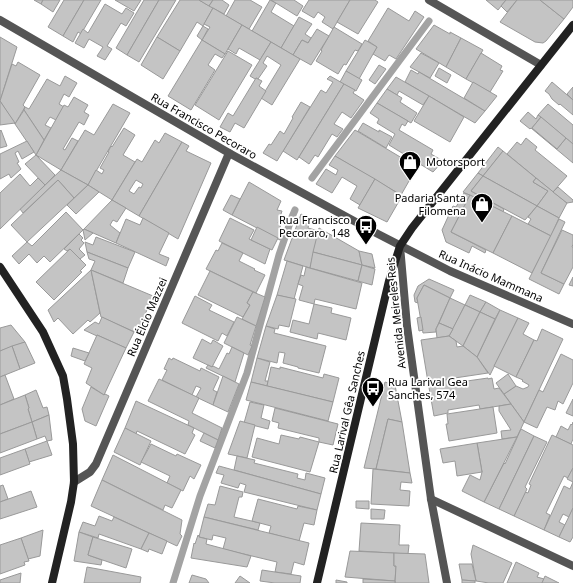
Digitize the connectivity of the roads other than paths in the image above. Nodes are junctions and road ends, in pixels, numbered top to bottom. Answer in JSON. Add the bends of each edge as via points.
{"nodes":[{"id":1,"x":429,"y":0,"type":"edge"},
{"id":2,"x":0,"y":20,"type":"edge"},
{"id":3,"x":573,"y":25,"type":"edge"},
{"id":4,"x":541,"y":65,"type":"junction"},
{"id":5,"x":229,"y":153,"type":"junction"},
{"id":6,"x":400,"y":246,"type":"junction"},
{"id":7,"x":0,"y":267,"type":"edge"},
{"id":8,"x":573,"y":324,"type":"edge"},
{"id":9,"x":74,"y":482,"type":"junction"},
{"id":10,"x":431,"y":499,"type":"junction"},
{"id":11,"x":573,"y":566,"type":"edge"},
{"id":12,"x":52,"y":583,"type":"edge"},
{"id":13,"x":317,"y":583,"type":"edge"},
{"id":14,"x":447,"y":583,"type":"edge"}],
"edges":[{"from":1,"to":4,"type":"street"},
{"from":2,"to":5,"type":"street","name":"Rua Francisco Pecoraro"},
{"from":3,"to":4,"type":"street","name":"Avenida Meireles Reis"},
{"from":4,"to":6,"type":"street","name":"Avenida Meireles Reis"},
{"from":5,"to":6,"type":"street","name":"Rua Francisco Pecoraro"},
{"from":5,"to":9,"type":"street","name":"Rua Élcio Mazzei","via":[[96,464],[90,472]]},
{"from":6,"to":8,"type":"street","name":"Rua Inácio Mammana","via":[[450,271]]},
{"from":6,"to":10,"type":"street","name":"Avenida Meireles Reis","via":[[407,326]]},
{"from":6,"to":13,"type":"street","name":"Rua Larival Gêa Sanches"},
{"from":7,"to":9,"type":"street","via":[[43,332],[63,376],[73,444]]},
{"from":9,"to":12,"type":"street"},
{"from":10,"to":11,"type":"street"},
{"from":10,"to":14,"type":"street","name":"Avenida Meireles Reis"}]}
